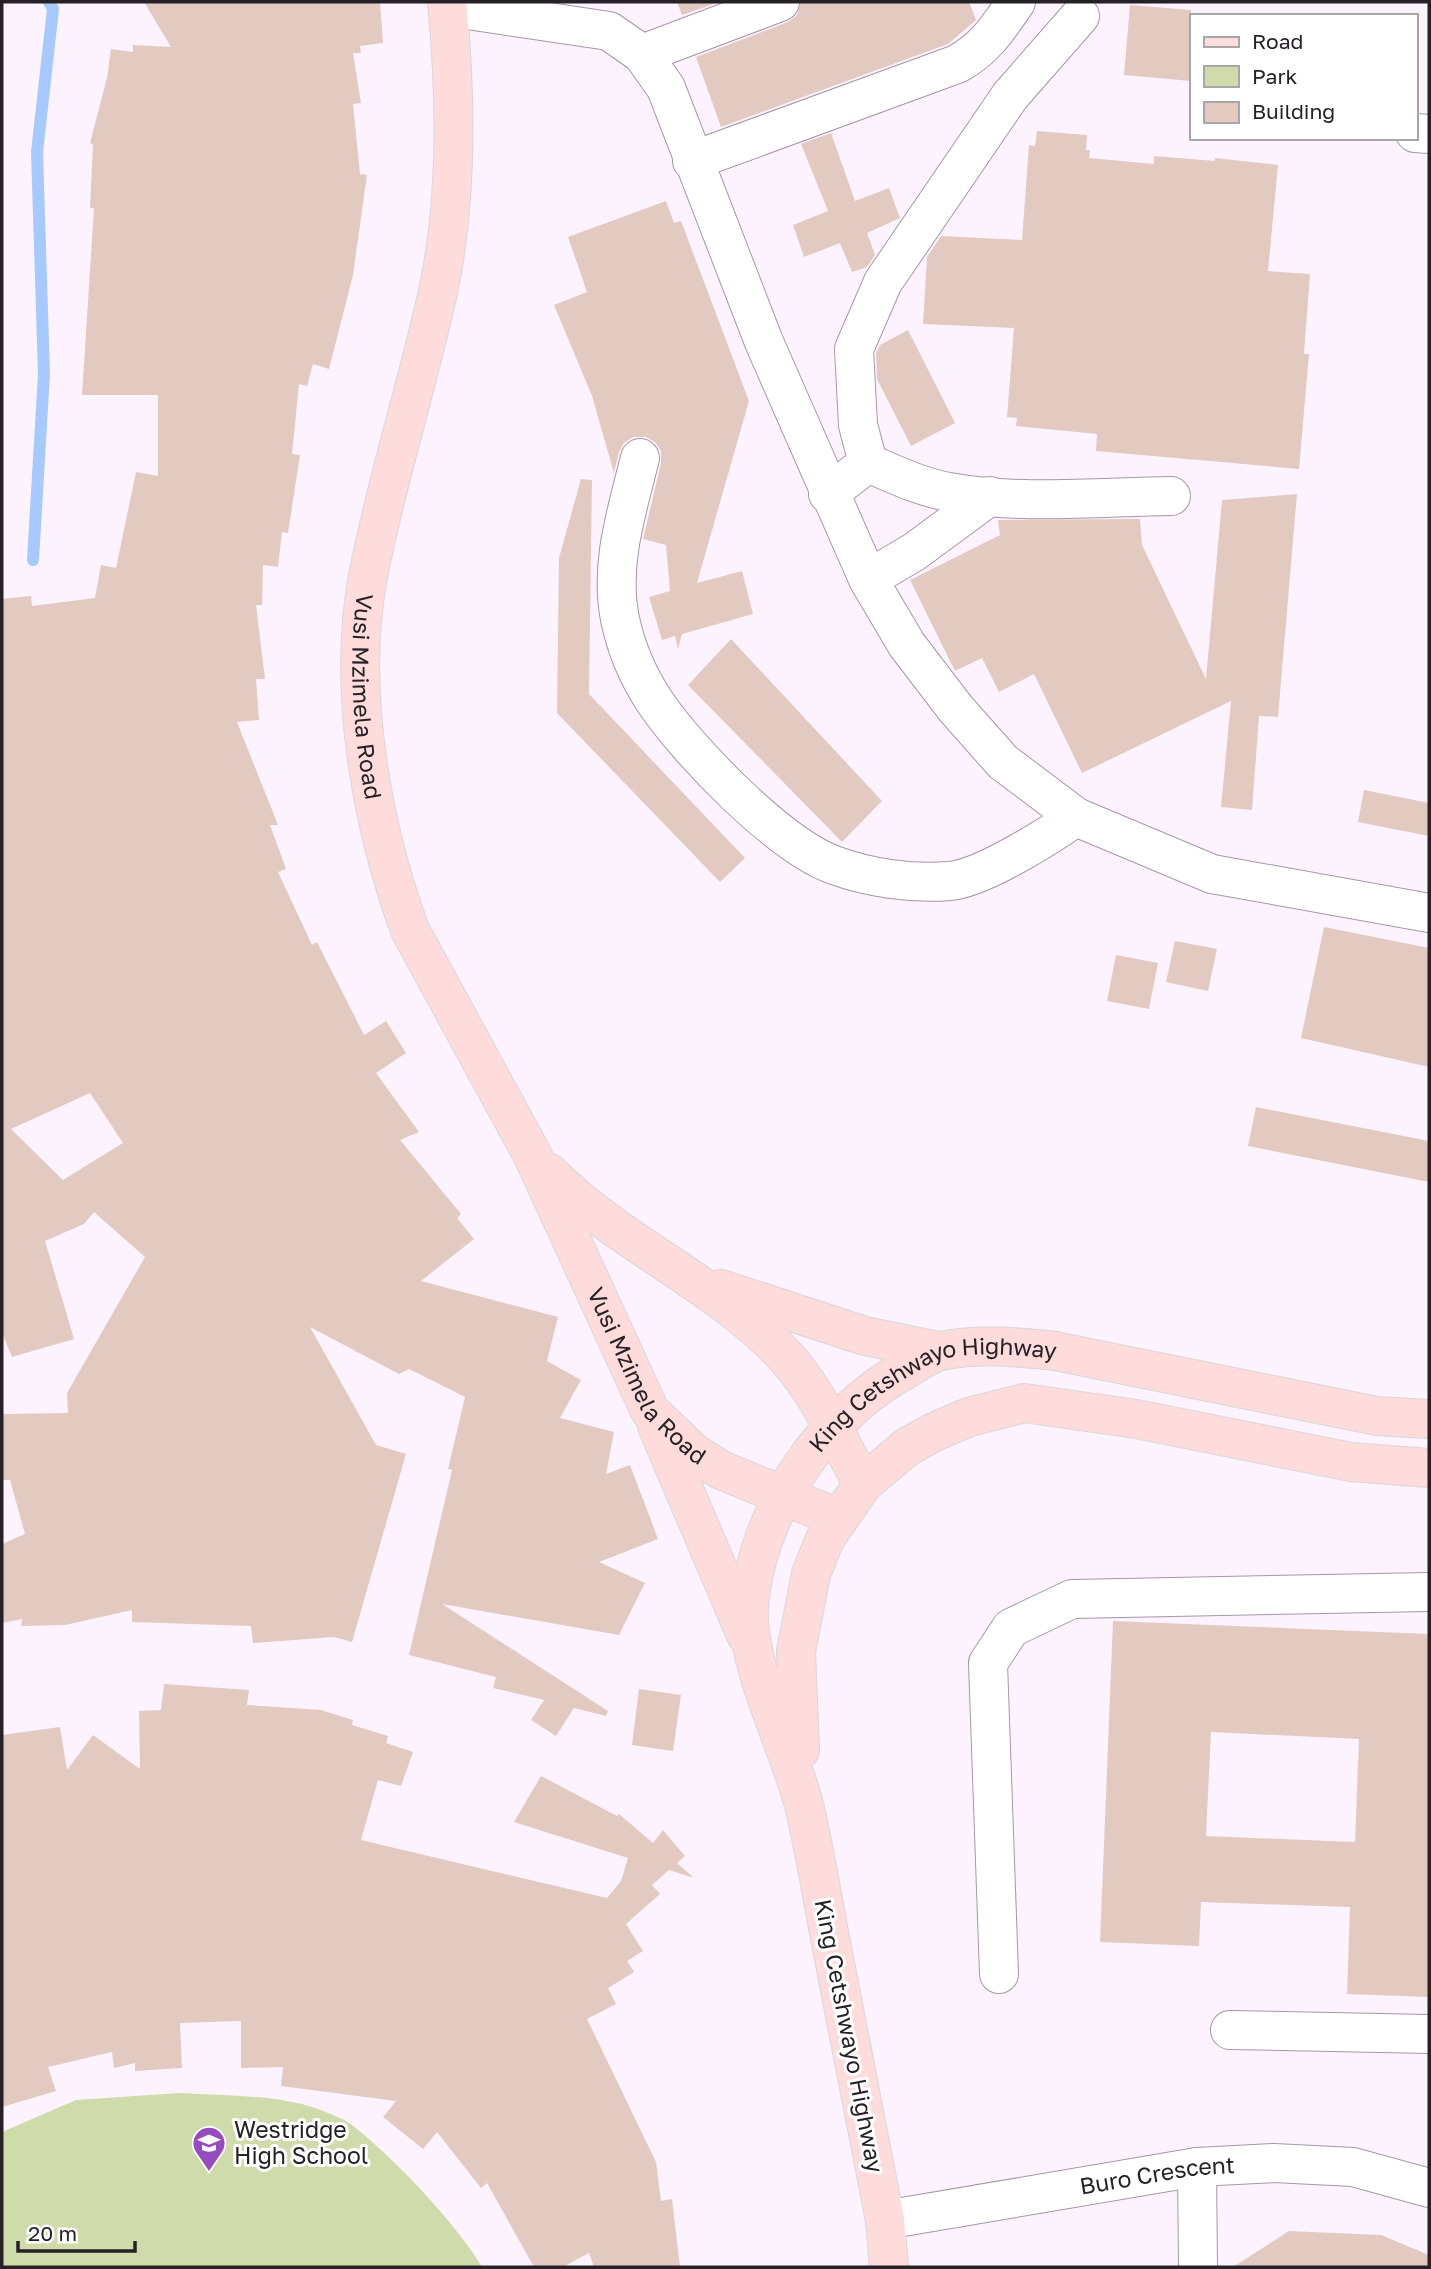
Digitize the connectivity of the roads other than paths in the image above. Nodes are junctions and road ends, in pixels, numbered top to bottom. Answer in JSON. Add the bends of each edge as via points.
{"nodes":[{"id":1,"x":780,"y":2,"type":"edge"},
{"id":2,"x":1016,"y":2,"type":"edge"},
{"id":3,"x":447,"y":4,"type":"edge"},
{"id":4,"x":1080,"y":16,"type":"dead end"},
{"id":5,"x":642,"y":54,"type":"junction"},
{"id":6,"x":692,"y":161,"type":"junction"},
{"id":7,"x":640,"y":458,"type":"dead end"},
{"id":8,"x":868,"y":463,"type":"junction"},
{"id":9,"x":828,"y":494,"type":"junction"},
{"id":10,"x":990,"y":496,"type":"junction"},
{"id":11,"x":1171,"y":496,"type":"dead end"},
{"id":12,"x":868,"y":579,"type":"junction"},
{"id":13,"x":1076,"y":817,"type":"junction"},
{"id":14,"x":1429,"y":913,"type":"edge"},
{"id":15,"x":533,"y":1156,"type":"junction"},
{"id":16,"x":689,"y":1278,"type":"junction"},
{"id":17,"x":939,"y":1351,"type":"junction"},
{"id":18,"x":650,"y":1410,"type":"junction"},
{"id":19,"x":1429,"y":1419,"type":"edge"},
{"id":20,"x":831,"y":1428,"type":"junction"},
{"id":21,"x":1429,"y":1468,"type":"edge"},
{"id":22,"x":863,"y":1484,"type":"junction"},
{"id":23,"x":785,"y":1496,"type":"junction"},
{"id":24,"x":838,"y":1518,"type":"junction"},
{"id":25,"x":1429,"y":1592,"type":"edge"},
{"id":26,"x":750,"y":1643,"type":"junction"},
{"id":27,"x":804,"y":1805,"type":"junction"},
{"id":28,"x":999,"y":1974,"type":"dead end"},
{"id":29,"x":1230,"y":2030,"type":"dead end"},
{"id":30,"x":1429,"y":2034,"type":"edge"},
{"id":31,"x":1197,"y":2166,"type":"junction"},
{"id":32,"x":1429,"y":2188,"type":"edge"},
{"id":33,"x":885,"y":2220,"type":"junction"},
{"id":34,"x":889,"y":2267,"type":"edge"},
{"id":35,"x":1198,"y":2267,"type":"edge"}],
"edges":[{"from":1,"to":5,"type":"street"},
{"from":2,"to":6,"type":"street","via":[[989,41],[957,64]]},
{"from":3,"to":5,"type":"street","via":[[609,31]]},
{"from":3,"to":15,"type":"main road","name":"Vusi Mzimela Road","via":[[450,212],[439,286],[368,578],[359,669],[365,741],[387,855],[410,930]]},
{"from":4,"to":8,"type":"street","via":[[1010,96],[883,282],[854,349],[858,425]]},
{"from":5,"to":6,"type":"street","via":[[666,88]]},
{"from":6,"to":9,"type":"street"},
{"from":7,"to":13,"type":"street","via":[[619,541],[616,588],[631,656],[655,702],[712,770],[786,837],[832,864],[880,878],[951,882],[1036,845]]},
{"from":8,"to":9,"type":"street"},
{"from":8,"to":10,"type":"street","via":[[920,485]]},
{"from":9,"to":12,"type":"street"},
{"from":10,"to":11,"type":"street"},
{"from":10,"to":12,"type":"street","via":[[914,552]]},
{"from":12,"to":13,"type":"street","via":[[907,645],[956,709],[1003,762]]},
{"from":13,"to":14,"type":"street","via":[[1212,874]]},
{"from":15,"to":16,"type":"main road","name":"Vusi Mzimela Road","via":[[621,1235]]},
{"from":15,"to":18,"type":"main road","name":"Vusi Mzimela Road"},
{"from":16,"to":17,"type":"main road","via":[[864,1336]]},
{"from":16,"to":20,"type":"main road","name":"Vusi Mzimela Road","via":[[758,1329],[787,1358]]},
{"from":17,"to":19,"type":"main road","name":"King Cetshwayo Highway","via":[[1015,1347],[1055,1351],[1364,1413]]},
{"from":17,"to":20,"type":"main road","name":"King Cetshwayo Highway","via":[[886,1380]]},
{"from":18,"to":23,"type":"main road","name":"Vusi Mzimela Road","via":[[694,1453]]},
{"from":18,"to":26,"type":"main road"},
{"from":20,"to":22,"type":"main road","name":"Vusi Mzimela Road"},
{"from":20,"to":23,"type":"main road","name":"King Cetshwayo Highway"},
{"from":21,"to":22,"type":"main road","name":"King Cetshwayo Highway","via":[[1352,1462],[1164,1424],[1024,1403],[969,1417],[934,1432],[907,1447]]},
{"from":22,"to":24,"type":"main road","name":"King Cetshwayo Highway"},
{"from":23,"to":24,"type":"main road","name":"Vusi Mzimela Road"},
{"from":23,"to":26,"type":"main road","name":"King Cetshwayo Highway","via":[[757,1561],[749,1607]]},
{"from":24,"to":27,"type":"main road","name":"King Cetshwayo Highway","via":[[811,1574],[796,1651]]},
{"from":25,"to":28,"type":"street","via":[[1072,1599],[1011,1629],[988,1663]]},
{"from":26,"to":27,"type":"main road","name":"King Cetshwayo Highway"},
{"from":27,"to":33,"type":"main road","name":"King Cetshwayo Highway"},
{"from":29,"to":30,"type":"street"},
{"from":31,"to":32,"type":"street","name":"Buro Crescent","via":[[1274,2162],[1353,2166]]},
{"from":31,"to":33,"type":"street","name":"Buro Crescent"},
{"from":31,"to":35,"type":"street"},
{"from":33,"to":34,"type":"main road","name":"King Cetshwayo Highway"}]}
